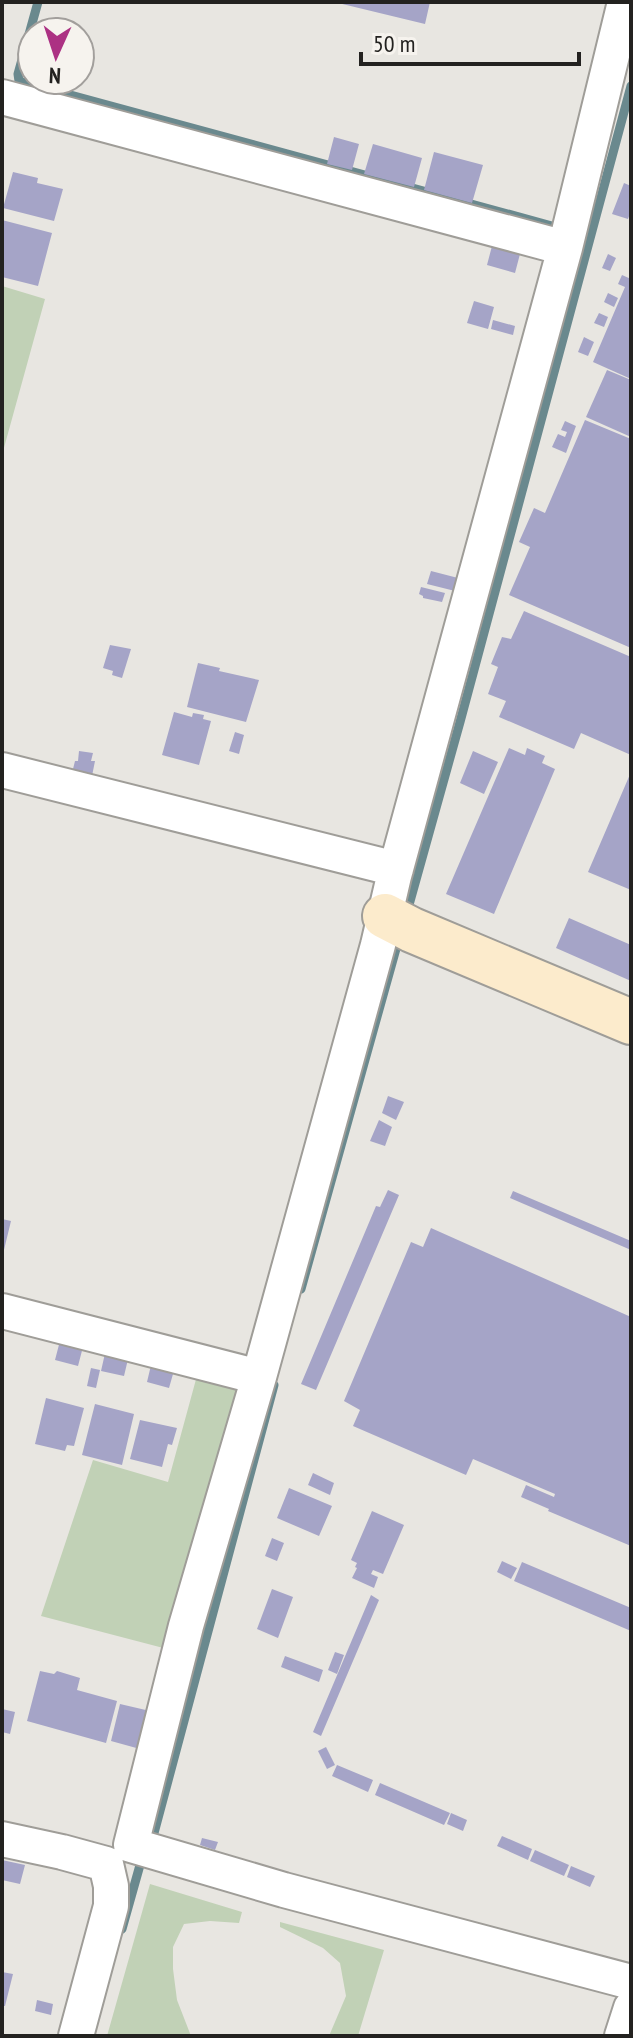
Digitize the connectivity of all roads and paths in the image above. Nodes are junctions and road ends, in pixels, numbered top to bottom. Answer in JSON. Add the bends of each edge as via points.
{"nodes":[{"id":1,"x":625,"y":2,"type":"edge"},
{"id":2,"x":2,"y":97,"type":"edge"},
{"id":3,"x":565,"y":248,"type":"junction"},
{"id":4,"x":2,"y":770,"type":"edge"},
{"id":5,"x":396,"y":869,"type":"junction"},
{"id":6,"x":397,"y":922,"type":"junction"},
{"id":7,"x":631,"y":1022,"type":"edge"},
{"id":8,"x":2,"y":1311,"type":"edge"},
{"id":9,"x":259,"y":1377,"type":"junction"},
{"id":10,"x":2,"y":1839,"type":"edge"},
{"id":11,"x":134,"y":1852,"type":"junction"},
{"id":12,"x":631,"y":1982,"type":"edge"},
{"id":13,"x":631,"y":2008,"type":"edge"},
{"id":14,"x":76,"y":2036,"type":"edge"},
{"id":15,"x":622,"y":2036,"type":"edge"}],
"edges":[{"from":1,"to":3,"type":"street"},
{"from":2,"to":3,"type":"street"},
{"from":3,"to":5,"type":"street"},
{"from":4,"to":5,"type":"street"},
{"from":5,"to":6,"type":"street"},
{"from":6,"to":7,"type":"street"},
{"from":6,"to":9,"type":"street"},
{"from":8,"to":9,"type":"street"},
{"from":9,"to":11,"type":"street","via":[[186,1626]]},
{"from":10,"to":11,"type":"street","via":[[62,1852]]},
{"from":11,"to":12,"type":"street"},
{"from":11,"to":14,"type":"street","via":[[111,1886],[111,1906]]},
{"from":13,"to":15,"type":"street"}]}
